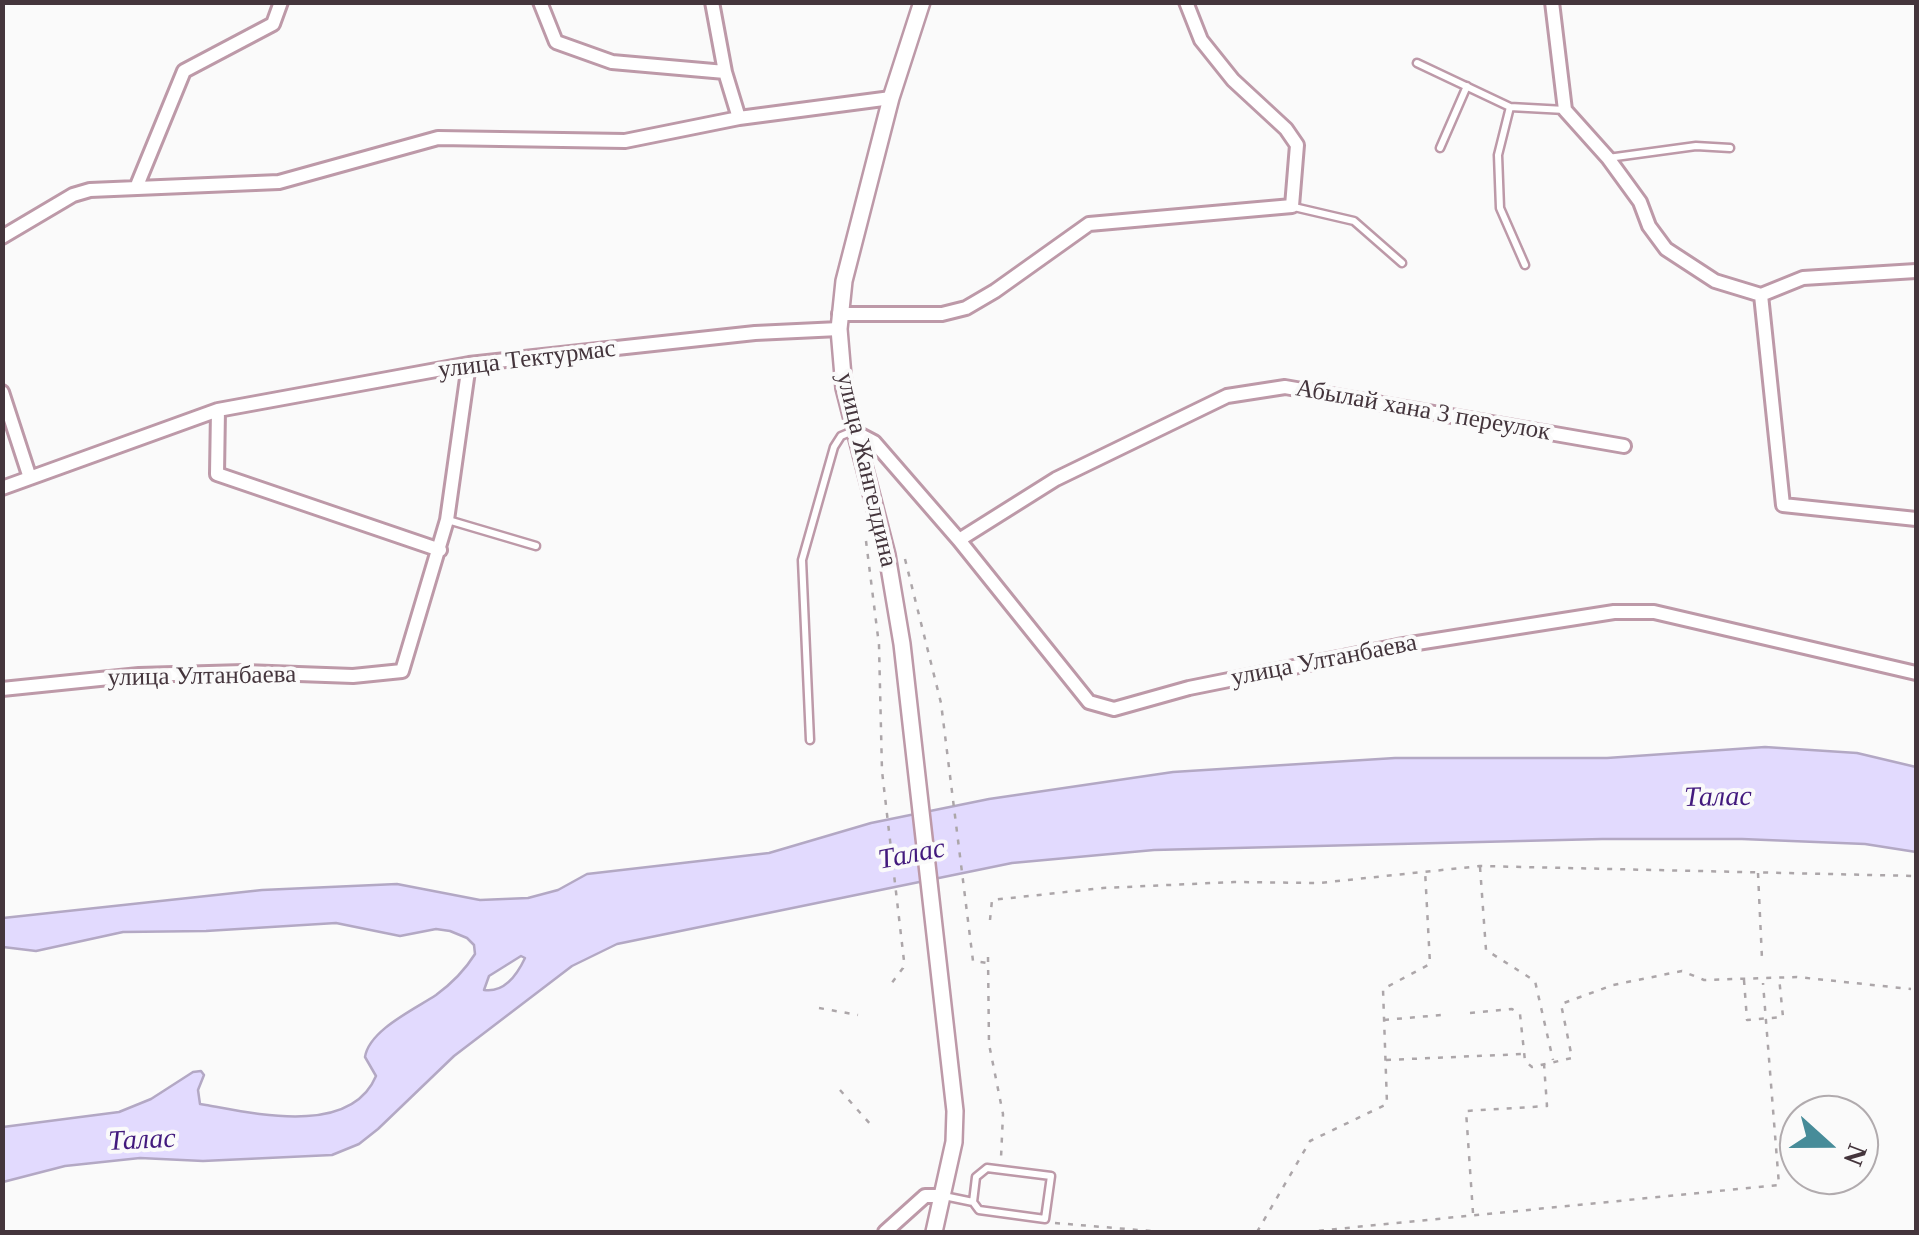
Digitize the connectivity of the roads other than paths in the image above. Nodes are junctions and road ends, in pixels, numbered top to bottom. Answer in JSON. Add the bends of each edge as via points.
{"nodes":[{"id":1,"x":281,"y":2,"type":"edge"},
{"id":2,"x":540,"y":2,"type":"edge"},
{"id":3,"x":712,"y":2,"type":"edge"},
{"id":4,"x":922,"y":2,"type":"edge"},
{"id":5,"x":1186,"y":2,"type":"edge"},
{"id":6,"x":1552,"y":2,"type":"edge"},
{"id":7,"x":1416,"y":63,"type":"dead end"},
{"id":8,"x":725,"y":72,"type":"junction"},
{"id":9,"x":1467,"y":86,"type":"junction"},
{"id":10,"x":890,"y":98,"type":"junction"},
{"id":11,"x":1510,"y":106,"type":"junction"},
{"id":12,"x":1565,"y":110,"type":"junction"},
{"id":13,"x":739,"y":118,"type":"junction"},
{"id":14,"x":1440,"y":148,"type":"dead end"},
{"id":15,"x":1730,"y":148,"type":"dead end"},
{"id":16,"x":1608,"y":158,"type":"junction"},
{"id":17,"x":136,"y":188,"type":"junction"},
{"id":18,"x":1292,"y":206,"type":"junction"},
{"id":19,"x":2,"y":237,"type":"edge"},
{"id":20,"x":1402,"y":262,"type":"dead end"},
{"id":21,"x":1525,"y":265,"type":"dead end"},
{"id":22,"x":1916,"y":271,"type":"edge"},
{"id":23,"x":1760,"y":295,"type":"junction"},
{"id":24,"x":839,"y":322,"type":"junction"},
{"id":25,"x":469,"y":364,"type":"junction"},
{"id":26,"x":2,"y":392,"type":"edge"},
{"id":27,"x":218,"y":410,"type":"junction"},
{"id":28,"x":853,"y":431,"type":"junction"},
{"id":29,"x":1624,"y":446,"type":"dead end"},
{"id":30,"x":30,"y":478,"type":"junction"},
{"id":31,"x":2,"y":488,"type":"edge"},
{"id":32,"x":1916,"y":519,"type":"edge"},
{"id":33,"x":447,"y":520,"type":"junction"},
{"id":34,"x":959,"y":540,"type":"junction"},
{"id":35,"x":536,"y":546,"type":"dead end"},
{"id":36,"x":440,"y":550,"type":"junction"},
{"id":37,"x":1916,"y":673,"type":"edge"},
{"id":38,"x":2,"y":689,"type":"edge"},
{"id":39,"x":810,"y":740,"type":"dead end"},
{"id":40,"x":943,"y":1196,"type":"junction"},
{"id":41,"x":972,"y":1202,"type":"junction"},
{"id":42,"x":885,"y":1232,"type":"edge"},
{"id":43,"x":934,"y":1232,"type":"edge"}],
"edges":[{"from":1,"to":17,"type":"street","via":[[273,24],[184,71]]},
{"from":2,"to":8,"type":"street","via":[[556,42],[612,62]]},
{"from":3,"to":8,"type":"street"},
{"from":4,"to":10,"type":"street","name":"улица Жангелдина"},
{"from":5,"to":18,"type":"street","via":[[1201,40],[1296,145]]},
{"from":6,"to":12,"type":"street"},
{"from":7,"to":9,"type":"lane"},
{"from":8,"to":13,"type":"street"},
{"from":9,"to":11,"type":"lane"},
{"from":9,"to":14,"type":"lane"},
{"from":10,"to":13,"type":"street"},
{"from":10,"to":24,"type":"street","name":"улица Жангелдина"},
{"from":11,"to":12,"type":"lane"},
{"from":11,"to":21,"type":"lane","via":[[1498,155],[1500,208]]},
{"from":12,"to":16,"type":"street"},
{"from":13,"to":17,"type":"street","via":[[625,141],[438,138],[279,182]]},
{"from":15,"to":16,"type":"lane"},
{"from":16,"to":23,"type":"street","via":[[1666,250],[1715,280]]},
{"from":17,"to":19,"type":"street","via":[[74,195]]},
{"from":18,"to":20,"type":"lane","via":[[1354,220]]},
{"from":18,"to":24,"type":"street","name":"улица Тектурмас","via":[[1089,224],[966,308]]},
{"from":22,"to":23,"type":"street","via":[[1802,278]]},
{"from":23,"to":32,"type":"street","via":[[1783,505]]},
{"from":24,"to":25,"type":"street","name":"улица Тектурмас"},
{"from":24,"to":28,"type":"street","name":"улица Жангелдина"},
{"from":25,"to":27,"type":"street","name":"улица Тектурмас"},
{"from":25,"to":33,"type":"street"},
{"from":26,"to":30,"type":"street"},
{"from":27,"to":30,"type":"street","name":"улица Тектурмас"},
{"from":27,"to":36,"type":"street","via":[[217,474]]},
{"from":28,"to":34,"type":"street","name":"улица Ултанбаева","via":[[874,442]]},
{"from":28,"to":39,"type":"lane","via":[[834,447],[802,560]]},
{"from":28,"to":40,"type":"street","name":"улица Жангелдина","via":[[887,555],[918,767],[955,1111]]},
{"from":29,"to":34,"type":"street","name":"Абылай хана 3 переулок","via":[[1286,387],[1227,396],[1056,479]]},
{"from":30,"to":31,"type":"street","name":"улица Тектурмас"},
{"from":33,"to":35,"type":"lane"},
{"from":33,"to":36,"type":"street"},
{"from":34,"to":37,"type":"street","name":"улица Ултанбаева","via":[[1090,702],[1114,710],[1398,646],[1614,612],[1654,612]]},
{"from":36,"to":38,"type":"street","name":"улица Ултанбаева","via":[[402,670],[353,676],[139,675]]},
{"from":40,"to":41,"type":"lane"},
{"from":40,"to":42,"type":"street","via":[[925,1196]]},
{"from":40,"to":43,"type":"street","name":"улица Жангелдина"},
{"from":41,"to":41,"type":"lane","via":[[976,1177],[987,1168],[1051,1176],[1045,1220],[979,1210]]}]}
